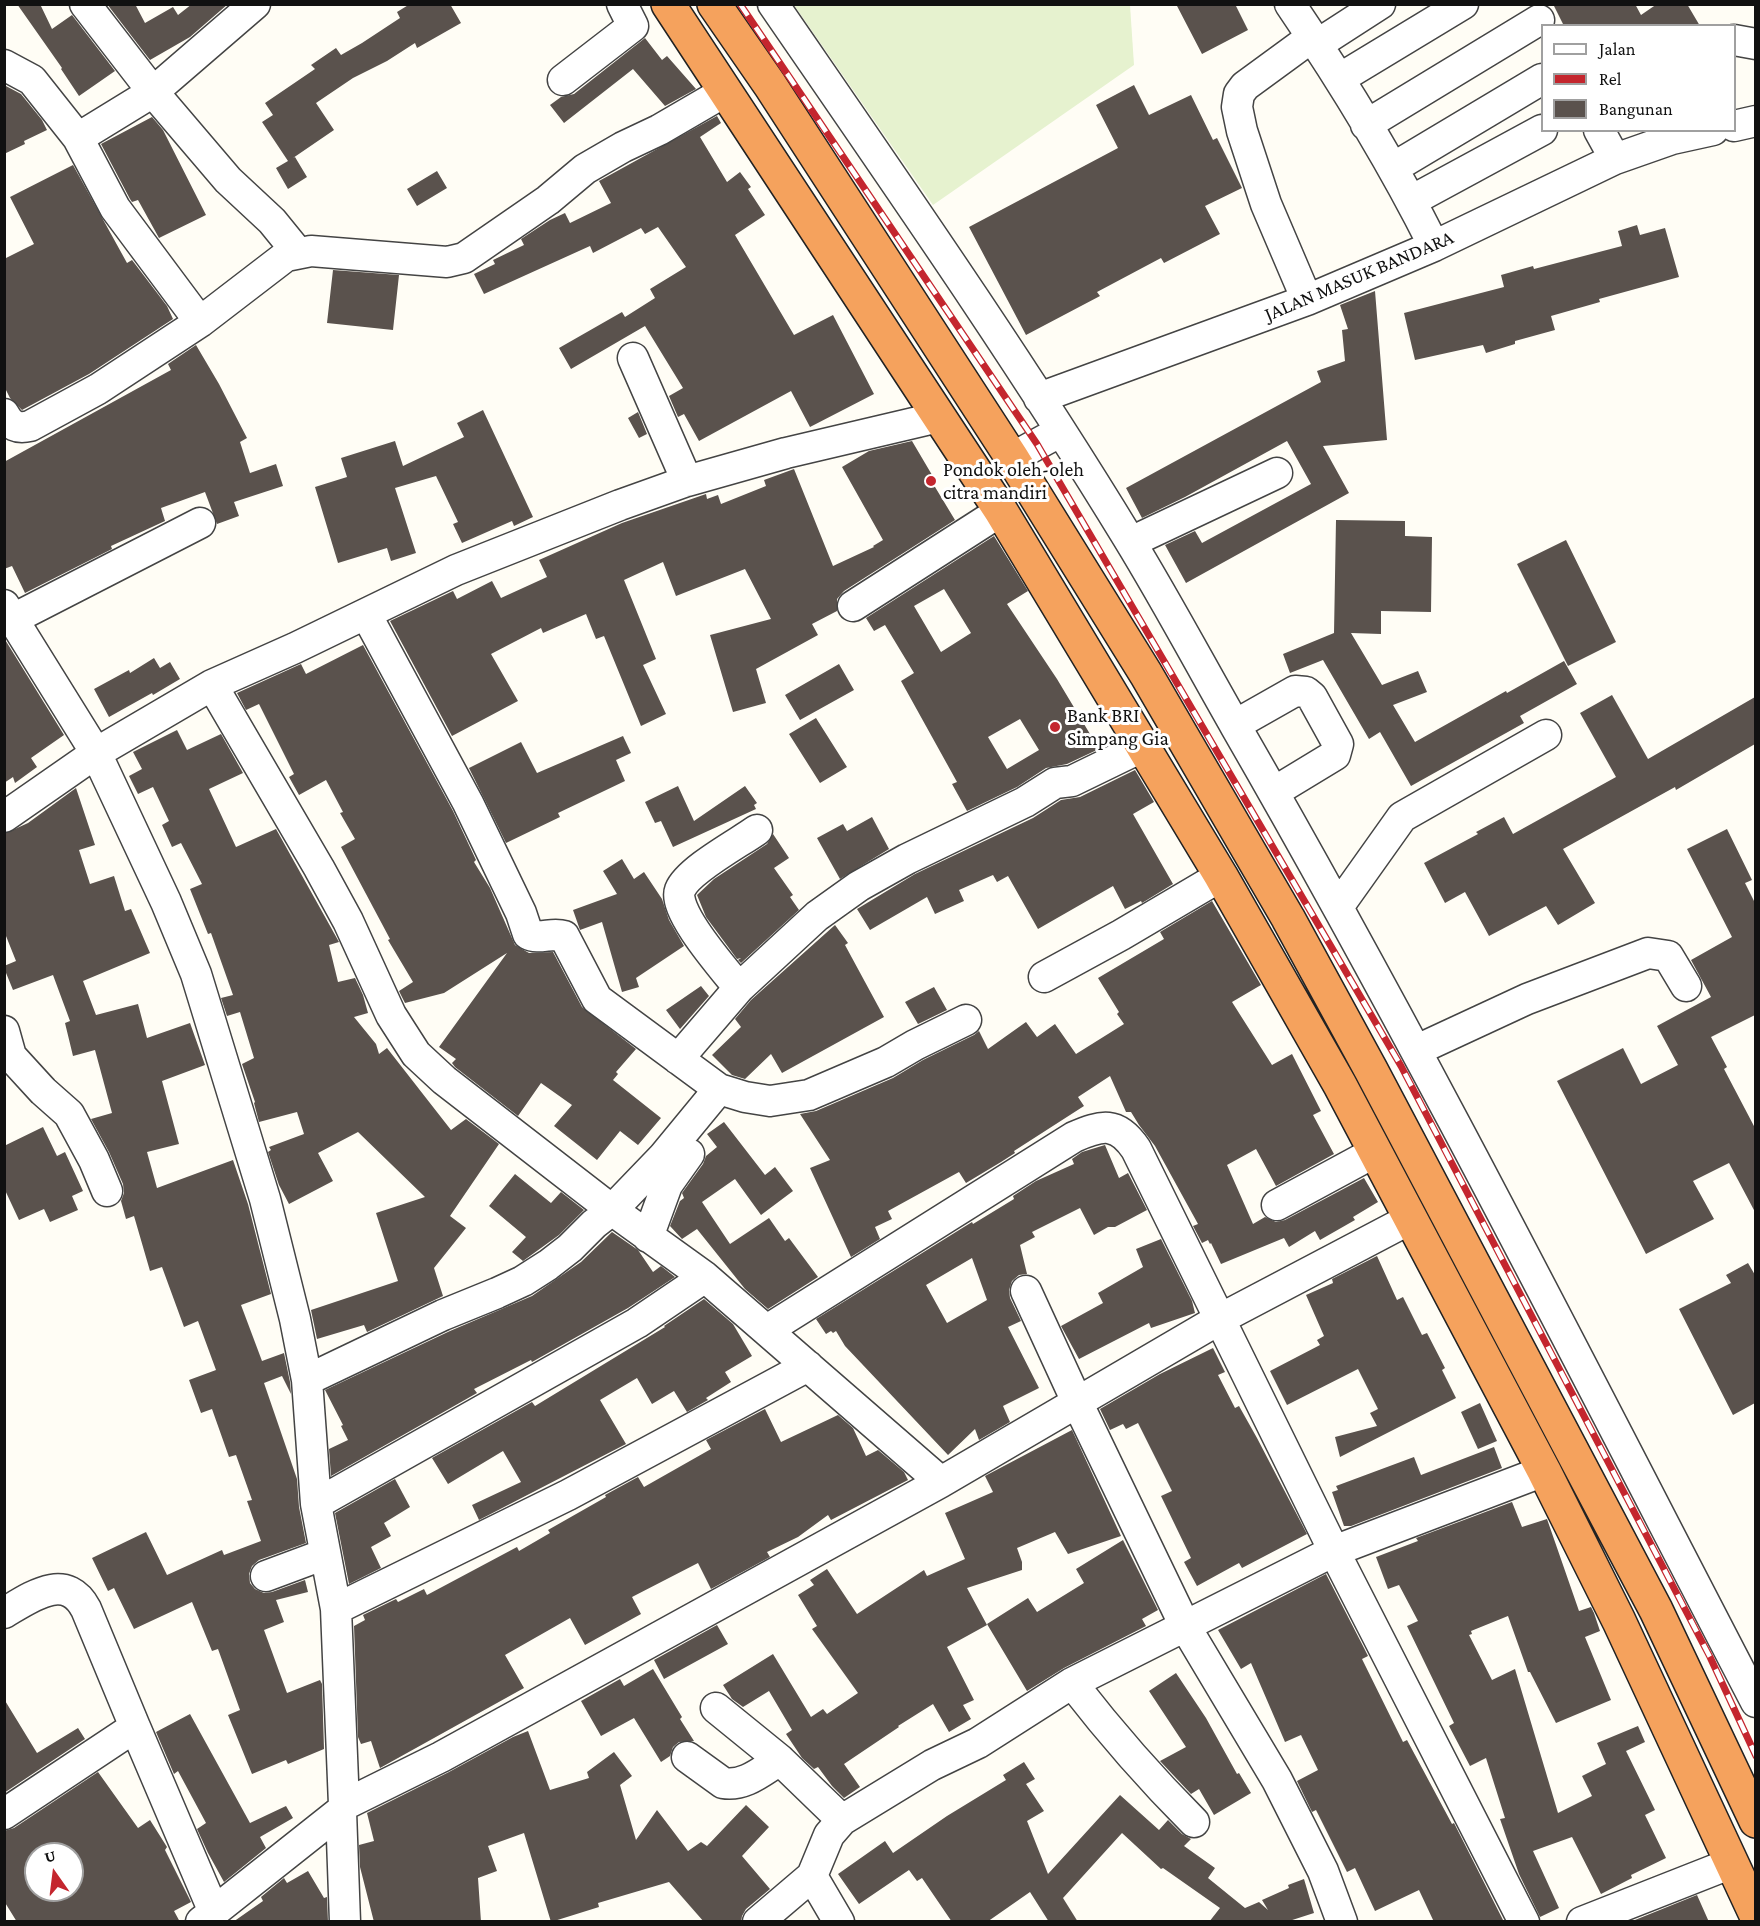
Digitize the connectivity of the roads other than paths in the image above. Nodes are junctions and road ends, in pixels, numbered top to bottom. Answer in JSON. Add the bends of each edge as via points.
{"nodes":[{"id":1,"x":85,"y":4,"type":"edge"},
{"id":2,"x":255,"y":4,"type":"edge"},
{"id":3,"x":622,"y":4,"type":"edge"},
{"id":4,"x":668,"y":4,"type":"edge"},
{"id":5,"x":714,"y":4,"type":"edge"},
{"id":6,"x":773,"y":4,"type":"edge"},
{"id":7,"x":1290,"y":4,"type":"edge"},
{"id":8,"x":1380,"y":4,"type":"edge"},
{"id":9,"x":1462,"y":4,"type":"edge"},
{"id":10,"x":1537,"y":17,"type":"edge"},
{"id":11,"x":1736,"y":40,"type":"edge"},
{"id":12,"x":1315,"y":41,"type":"junction"},
{"id":13,"x":1755,"y":44,"type":"edge"},
{"id":14,"x":4,"y":65,"type":"edge"},
{"id":15,"x":1340,"y":79,"type":"junction"},
{"id":16,"x":563,"y":80,"type":"dead end"},
{"id":17,"x":1541,"y":80,"type":"edge"},
{"id":18,"x":726,"y":91,"type":"junction"},
{"id":19,"x":153,"y":92,"type":"junction"},
{"id":20,"x":1755,"y":121,"type":"edge"},
{"id":21,"x":1366,"y":125,"type":"junction"},
{"id":22,"x":1736,"y":126,"type":"edge"},
{"id":23,"x":1541,"y":131,"type":"edge"},
{"id":24,"x":1600,"y":132,"type":"edge"},
{"id":25,"x":1697,"y":132,"type":"edge"},
{"id":26,"x":1673,"y":135,"type":"edge"},
{"id":27,"x":78,"y":138,"type":"junction"},
{"id":28,"x":1615,"y":159,"type":"junction"},
{"id":29,"x":1393,"y":168,"type":"junction"},
{"id":30,"x":1411,"y":201,"type":"junction"},
{"id":31,"x":1434,"y":246,"type":"junction"},
{"id":32,"x":298,"y":253,"type":"junction"},
{"id":33,"x":1307,"y":300,"type":"junction"},
{"id":34,"x":200,"y":321,"type":"junction"},
{"id":35,"x":633,"y":358,"type":"dead end"},
{"id":36,"x":1039,"y":398,"type":"junction"},
{"id":37,"x":4,"y":414,"type":"edge"},
{"id":38,"x":939,"y":417,"type":"junction"},
{"id":39,"x":1061,"y":431,"type":"junction"},
{"id":40,"x":1012,"y":458,"type":"junction"},
{"id":41,"x":1277,"y":473,"type":"dead end"},
{"id":42,"x":687,"y":481,"type":"junction"},
{"id":43,"x":1001,"y":511,"type":"junction"},
{"id":44,"x":200,"y":523,"type":"dead end"},
{"id":45,"x":1131,"y":542,"type":"junction"},
{"id":46,"x":853,"y":606,"type":"dead end"},
{"id":47,"x":9,"y":612,"type":"edge"},
{"id":48,"x":366,"y":614,"type":"junction"},
{"id":49,"x":212,"y":685,"type":"junction"},
{"id":50,"x":1235,"y":725,"type":"junction"},
{"id":51,"x":1546,"y":735,"type":"dead end"},
{"id":52,"x":1144,"y":746,"type":"junction"},
{"id":53,"x":96,"y":753,"type":"junction"},
{"id":54,"x":1274,"y":792,"type":"junction"},
{"id":55,"x":4,"y":817,"type":"edge"},
{"id":56,"x":757,"y":830,"type":"dead end"},
{"id":57,"x":1221,"y":876,"type":"junction"},
{"id":58,"x":1338,"y":908,"type":"junction"},
{"id":59,"x":1044,"y":977,"type":"dead end"},
{"id":60,"x":1686,"y":986,"type":"dead end"},
{"id":61,"x":739,"y":988,"type":"junction"},
{"id":62,"x":966,"y":1020,"type":"dead end"},
{"id":63,"x":4,"y":1031,"type":"edge"},
{"id":64,"x":1417,"y":1050,"type":"junction"},
{"id":65,"x":678,"y":1059,"type":"junction"},
{"id":66,"x":1371,"y":1070,"type":"junction"},
{"id":67,"x":1340,"y":1085,"type":"junction"},
{"id":68,"x":719,"y":1089,"type":"junction"},
{"id":69,"x":1375,"y":1152,"type":"junction"},
{"id":70,"x":689,"y":1154,"type":"dead end"},
{"id":71,"x":107,"y":1191,"type":"dead end"},
{"id":72,"x":1277,"y":1205,"type":"dead end"},
{"id":73,"x":612,"y":1210,"type":"junction"},
{"id":74,"x":1410,"y":1219,"type":"junction"},
{"id":75,"x":648,"y":1237,"type":"junction"},
{"id":76,"x":705,"y":1276,"type":"junction"},
{"id":77,"x":1026,"y":1292,"type":"dead end"},
{"id":78,"x":1218,"y":1320,"type":"junction"},
{"id":79,"x":767,"y":1330,"type":"junction"},
{"id":80,"x":808,"y":1366,"type":"junction"},
{"id":81,"x":307,"y":1380,"type":"junction"},
{"id":82,"x":1078,"y":1404,"type":"junction"},
{"id":83,"x":1544,"y":1471,"type":"junction"},
{"id":84,"x":940,"y":1482,"type":"junction"},
{"id":85,"x":316,"y":1504,"type":"junction"},
{"id":86,"x":1334,"y":1551,"type":"junction"},
{"id":87,"x":325,"y":1554,"type":"junction"},
{"id":88,"x":266,"y":1576,"type":"dead end"},
{"id":89,"x":336,"y":1609,"type":"junction"},
{"id":90,"x":4,"y":1613,"type":"edge"},
{"id":91,"x":1185,"y":1626,"type":"junction"},
{"id":92,"x":1072,"y":1683,"type":"junction"},
{"id":93,"x":1755,"y":1702,"type":"edge"},
{"id":94,"x":716,"y":1708,"type":"dead end"},
{"id":95,"x":135,"y":1727,"type":"junction"},
{"id":96,"x":687,"y":1756,"type":"dead end"},
{"id":97,"x":780,"y":1760,"type":"junction"},
{"id":98,"x":342,"y":1808,"type":"junction"},
{"id":99,"x":4,"y":1814,"type":"edge"},
{"id":100,"x":842,"y":1820,"type":"junction"},
{"id":101,"x":1755,"y":1821,"type":"edge"},
{"id":102,"x":1194,"y":1822,"type":"dead end"},
{"id":103,"x":1731,"y":1863,"type":"junction"},
{"id":104,"x":812,"y":1876,"type":"junction"},
{"id":105,"x":1755,"y":1915,"type":"edge"},
{"id":106,"x":207,"y":1917,"type":"edge"},
{"id":107,"x":345,"y":1922,"type":"edge"},
{"id":108,"x":758,"y":1922,"type":"edge"},
{"id":109,"x":839,"y":1922,"type":"edge"},
{"id":110,"x":1342,"y":1922,"type":"edge"},
{"id":111,"x":1524,"y":1922,"type":"edge"},
{"id":112,"x":1582,"y":1922,"type":"edge"}],
"edges":[{"from":1,"to":19,"type":"street"},
{"from":2,"to":19,"type":"street"},
{"from":3,"to":16,"type":"street","via":[[633,26]]},
{"from":4,"to":18,"type":"highway"},
{"from":5,"to":40,"type":"highway"},
{"from":6,"to":36,"type":"street"},
{"from":7,"to":12,"type":"street"},
{"from":8,"to":12,"type":"street"},
{"from":9,"to":15,"type":"street"},
{"from":10,"to":21,"type":"street"},
{"from":11,"to":13,"type":"street"},
{"from":12,"to":15,"type":"street"},
{"from":12,"to":33,"type":"street","via":[[1245,86],[1237,107],[1266,204]]},
{"from":14,"to":27,"type":"street","via":[[32,80]]},
{"from":15,"to":21,"type":"street"},
{"from":17,"to":29,"type":"street"},
{"from":18,"to":32,"type":"street","via":[[585,169],[464,258],[447,262]]},
{"from":18,"to":38,"type":"highway"},
{"from":19,"to":27,"type":"street"},
{"from":19,"to":32,"type":"street","via":[[228,180],[266,215]]},
{"from":20,"to":22,"type":"street"},
{"from":21,"to":29,"type":"street"},
{"from":23,"to":30,"type":"street"},
{"from":24,"to":28,"type":"street"},
{"from":25,"to":26,"type":"street","name":"JALAN MASUK BANDARA"},
{"from":26,"to":28,"type":"street","name":"JALAN MASUK BANDARA"},
{"from":27,"to":34,"type":"street","via":[[115,208]]},
{"from":28,"to":31,"type":"street","name":"JALAN MASUK BANDARA"},
{"from":29,"to":30,"type":"street"},
{"from":30,"to":31,"type":"street"},
{"from":31,"to":33,"type":"street","name":"JALAN MASUK BANDARA"},
{"from":32,"to":34,"type":"street","via":[[286,256]]},
{"from":33,"to":36,"type":"street","name":"JALAN MASUK BANDARA"},
{"from":34,"to":37,"type":"street","via":[[98,389],[30,426],[14,427]]},
{"from":35,"to":42,"type":"street"},
{"from":36,"to":39,"type":"street"},
{"from":38,"to":42,"type":"street"},
{"from":38,"to":43,"type":"highway"},
{"from":39,"to":40,"type":"street"},
{"from":39,"to":45,"type":"street"},
{"from":40,"to":66,"type":"highway","via":[[1152,684]]},
{"from":41,"to":45,"type":"street"},
{"from":42,"to":48,"type":"street","via":[[456,570]]},
{"from":43,"to":46,"type":"street"},
{"from":43,"to":52,"type":"highway"},
{"from":44,"to":47,"type":"street"},
{"from":45,"to":50,"type":"street"},
{"from":47,"to":53,"type":"street"},
{"from":48,"to":49,"type":"street"},
{"from":48,"to":65,"type":"street","via":[[468,803],[528,934],[564,936],[597,999]]},
{"from":49,"to":53,"type":"street"},
{"from":49,"to":73,"type":"street","via":[[319,868],[391,1015],[416,1054]]},
{"from":50,"to":54,"type":"street"},
{"from":50,"to":54,"type":"street","via":[[1295,691],[1312,697],[1338,744],[1335,755]]},
{"from":51,"to":58,"type":"street","via":[[1402,817]]},
{"from":52,"to":57,"type":"highway"},
{"from":52,"to":61,"type":"street","via":[[1072,781],[1055,783],[859,886],[817,916]]},
{"from":53,"to":55,"type":"street"},
{"from":53,"to":81,"type":"street","via":[[196,974],[265,1199]]},
{"from":54,"to":58,"type":"street"},
{"from":56,"to":61,"type":"street","via":[[708,861],[679,892],[681,907],[697,934]]},
{"from":57,"to":59,"type":"street"},
{"from":57,"to":67,"type":"highway"},
{"from":58,"to":64,"type":"street"},
{"from":60,"to":64,"type":"street","via":[[1668,956],[1648,953],[1527,999]]},
{"from":61,"to":65,"type":"street"},
{"from":62,"to":68,"type":"street","via":[[886,1062],[809,1095],[770,1101]]},
{"from":63,"to":71,"type":"street","via":[[11,1056],[69,1114]]},
{"from":64,"to":93,"type":"street"},
{"from":65,"to":68,"type":"street"},
{"from":66,"to":67,"type":"highway"},
{"from":66,"to":101,"type":"highway","via":[[1656,1610]]},
{"from":67,"to":69,"type":"highway"},
{"from":68,"to":73,"type":"street","via":[[663,1157]]},
{"from":69,"to":72,"type":"street"},
{"from":69,"to":74,"type":"highway"},
{"from":70,"to":75,"type":"street","via":[[667,1185]]},
{"from":73,"to":75,"type":"street"},
{"from":73,"to":81,"type":"street","via":[[570,1248],[523,1281]]},
{"from":74,"to":78,"type":"street"},
{"from":74,"to":83,"type":"highway"},
{"from":75,"to":76,"type":"street"},
{"from":76,"to":79,"type":"street"},
{"from":76,"to":85,"type":"street","via":[[637,1323]]},
{"from":77,"to":82,"type":"street"},
{"from":78,"to":79,"type":"street","via":[[1136,1149],[1127,1136],[1113,1128],[1095,1128],[1074,1137]]},
{"from":78,"to":82,"type":"street"},
{"from":78,"to":86,"type":"street"},
{"from":79,"to":80,"type":"street"},
{"from":80,"to":84,"type":"street"},
{"from":80,"to":89,"type":"street","via":[[568,1495]]},
{"from":81,"to":85,"type":"street"},
{"from":82,"to":84,"type":"street"},
{"from":82,"to":91,"type":"street"},
{"from":83,"to":86,"type":"street"},
{"from":83,"to":103,"type":"highway","via":[[1619,1621]]},
{"from":84,"to":98,"type":"street"},
{"from":85,"to":87,"type":"street"},
{"from":86,"to":91,"type":"street"},
{"from":86,"to":111,"type":"street"},
{"from":87,"to":88,"type":"street"},
{"from":87,"to":89,"type":"street"},
{"from":89,"to":98,"type":"street"},
{"from":90,"to":95,"type":"street","via":[[48,1590],[75,1594],[86,1609]]},
{"from":91,"to":92,"type":"street"},
{"from":91,"to":110,"type":"street","via":[[1277,1780],[1323,1871]]},
{"from":92,"to":100,"type":"street","via":[[978,1743],[932,1765]]},
{"from":92,"to":102,"type":"street","via":[[1115,1738]]},
{"from":94,"to":97,"type":"street"},
{"from":95,"to":99,"type":"street"},
{"from":95,"to":106,"type":"street"},
{"from":96,"to":97,"type":"street","via":[[731,1785],[746,1781]]},
{"from":97,"to":100,"type":"street"},
{"from":98,"to":106,"type":"street"},
{"from":98,"to":107,"type":"street"},
{"from":100,"to":104,"type":"street","via":[[829,1835]]},
{"from":103,"to":105,"type":"highway"},
{"from":103,"to":112,"type":"street"},
{"from":104,"to":108,"type":"street"},
{"from":104,"to":109,"type":"street"}]}
